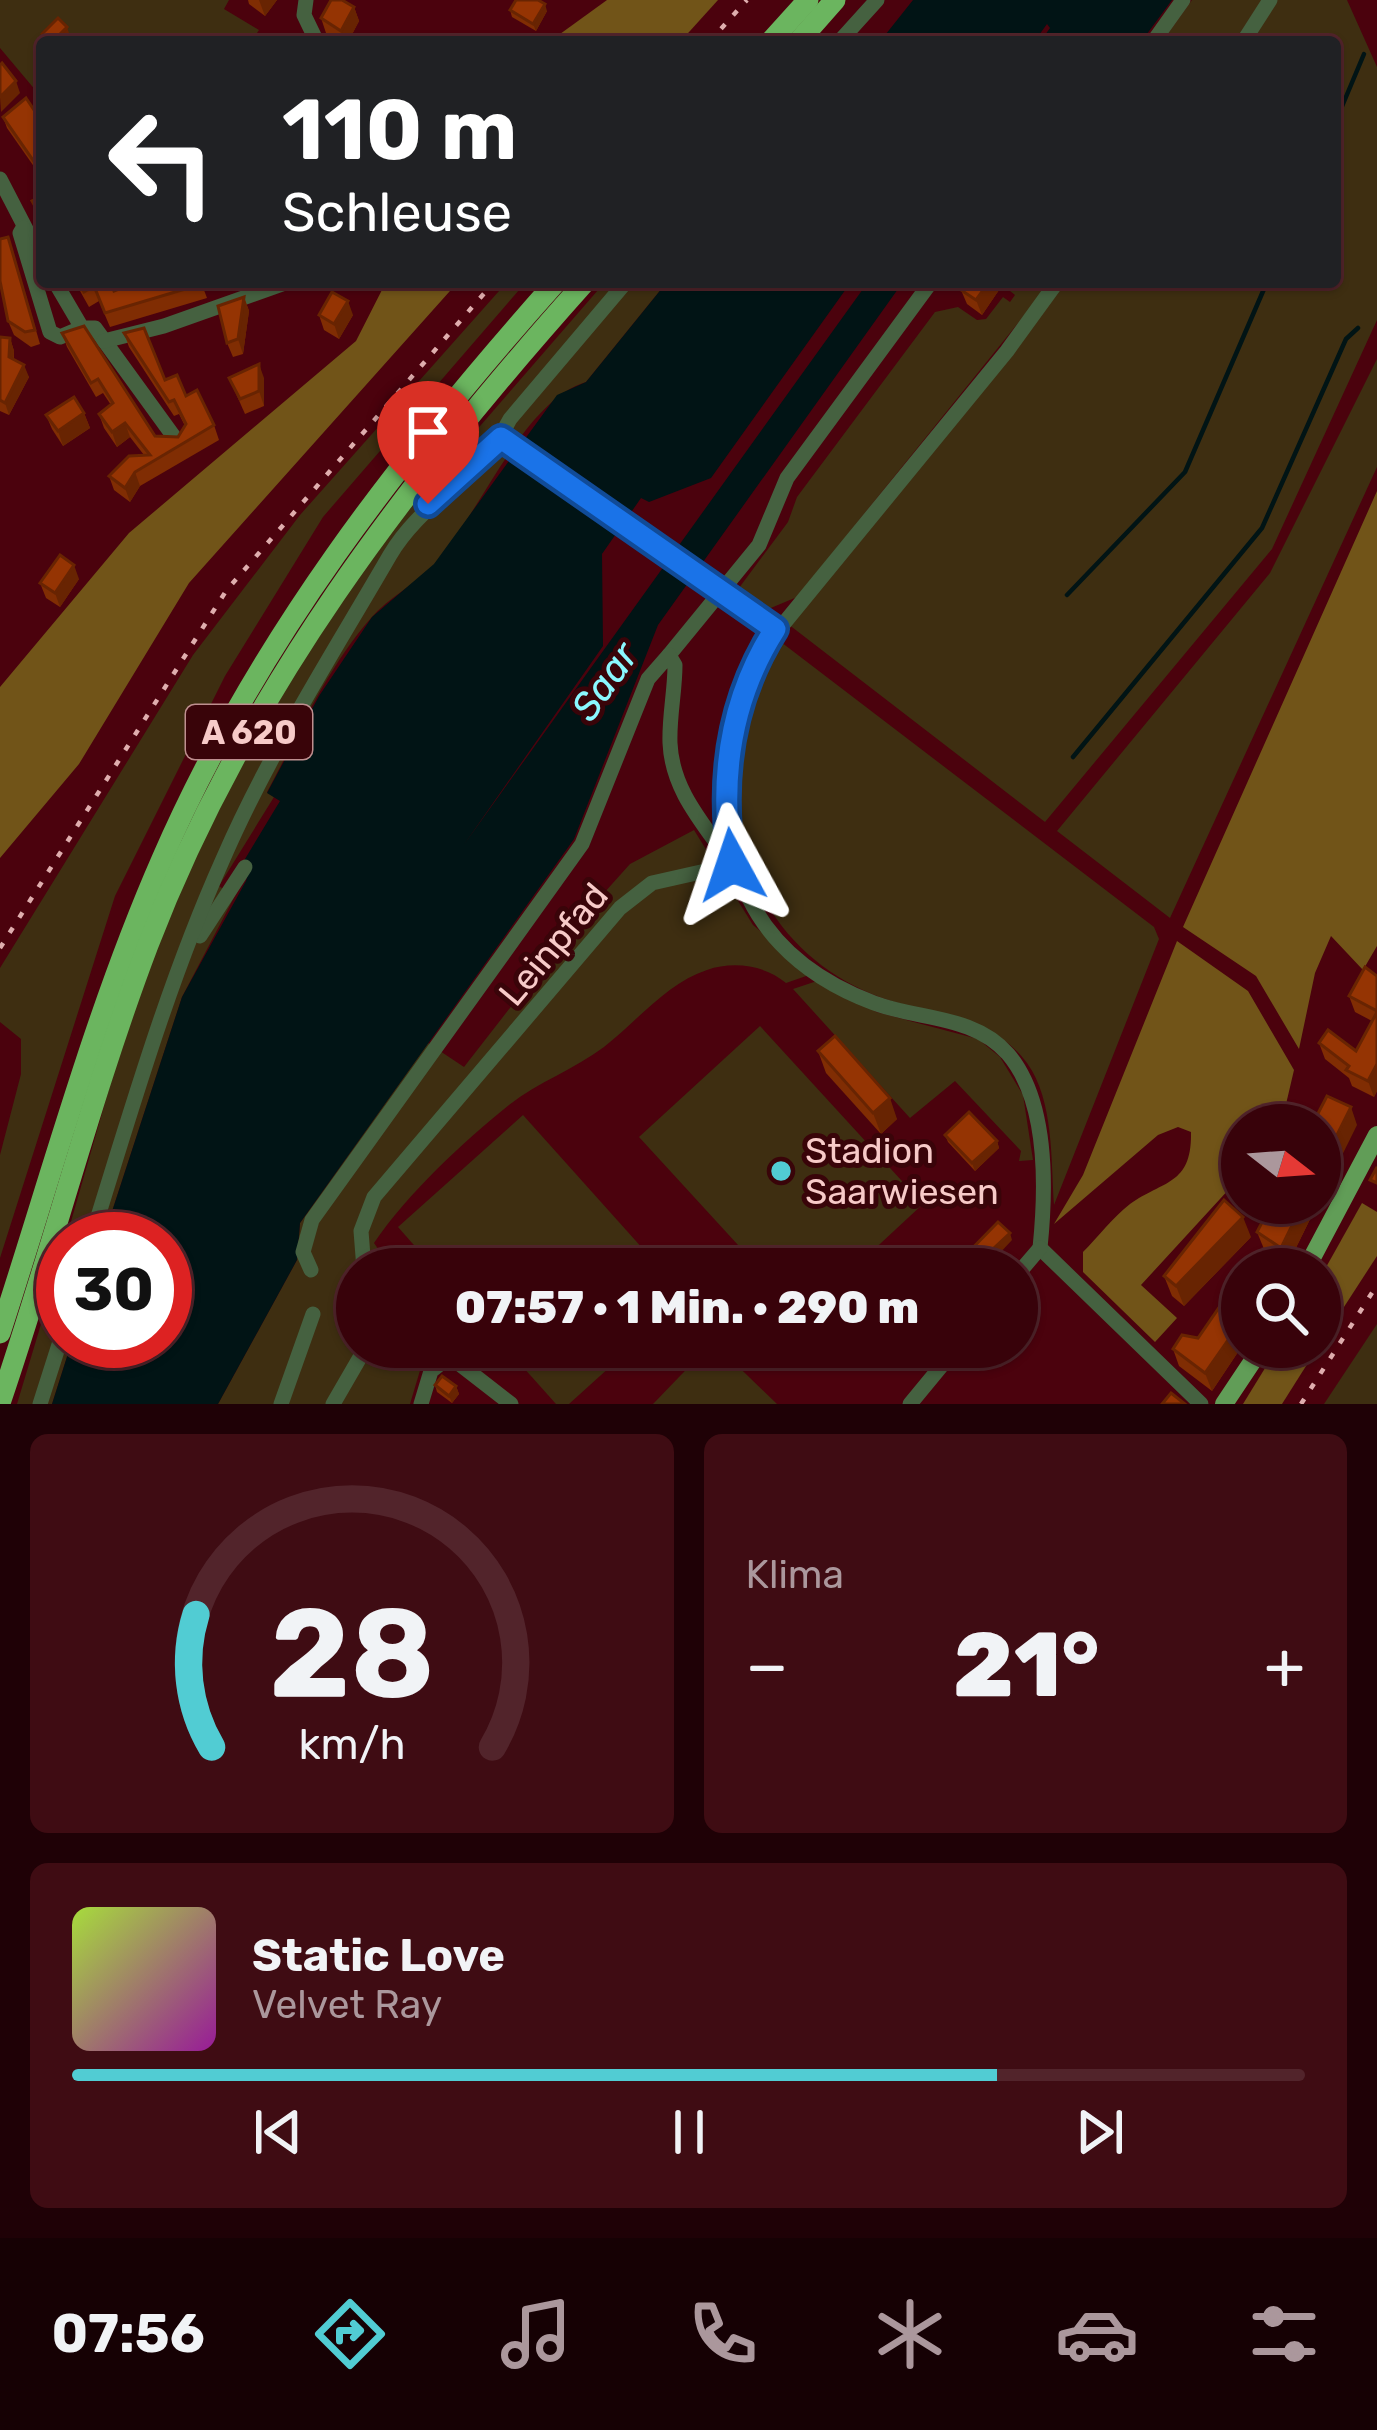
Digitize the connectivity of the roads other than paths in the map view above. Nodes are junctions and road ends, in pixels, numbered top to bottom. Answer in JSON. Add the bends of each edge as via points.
{"nodes":[{"id":1,"x":306,"y":0,"type":"edge"},
{"id":2,"x":808,"y":0,"type":"edge"},
{"id":3,"x":836,"y":0,"type":"edge"},
{"id":4,"x":877,"y":0,"type":"edge"},
{"id":5,"x":1183,"y":0,"type":"edge"},
{"id":6,"x":1270,"y":0,"type":"edge"},
{"id":7,"x":314,"y":36,"type":"edge"},
{"id":8,"x":775,"y":36,"type":"edge"},
{"id":9,"x":803,"y":36,"type":"edge"},
{"id":10,"x":844,"y":36,"type":"edge"},
{"id":11,"x":1157,"y":36,"type":"edge"},
{"id":12,"x":1247,"y":36,"type":"edge"},
{"id":13,"x":0,"y":179,"type":"edge"},
{"id":14,"x":22,"y":230,"type":"junction"},
{"id":15,"x":0,"y":245,"type":"edge"},
{"id":16,"x":36,"y":251,"type":"edge"},
{"id":17,"x":36,"y":281,"type":"edge"},
{"id":18,"x":38,"y":288,"type":"edge"},
{"id":19,"x":59,"y":288,"type":"edge"},
{"id":20,"x":271,"y":288,"type":"edge"},
{"id":21,"x":551,"y":288,"type":"edge"},
{"id":22,"x":580,"y":288,"type":"edge"},
{"id":23,"x":621,"y":288,"type":"edge"},
{"id":24,"x":927,"y":288,"type":"edge"},
{"id":25,"x":1053,"y":288,"type":"edge"},
{"id":26,"x":82,"y":328,"type":"junction"},
{"id":27,"x":104,"y":340,"type":"junction"},
{"id":28,"x":176,"y":441,"type":"edge"},
{"id":29,"x":507,"y":442,"type":"junction"},
{"id":30,"x":775,"y":629,"type":"junction"},
{"id":31,"x":668,"y":655,"type":"junction"},
{"id":32,"x":732,"y":865,"type":"junction"},
{"id":33,"x":245,"y":866,"type":"dead end"},
{"id":34,"x":176,"y":975,"type":"junction"},
{"id":35,"x":1377,"y":1135,"type":"edge"},
{"id":36,"x":101,"y":1212,"type":"edge"},
{"id":37,"x":363,"y":1248,"type":"edge"},
{"id":38,"x":1040,"y":1248,"type":"junction"},
{"id":39,"x":1317,"y":1248,"type":"edge"},
{"id":40,"x":1038,"y":1250,"type":"edge"},
{"id":41,"x":311,"y":1270,"type":"dead end"},
{"id":42,"x":313,"y":1314,"type":"dead end"},
{"id":43,"x":0,"y":1333,"type":"edge"},
{"id":44,"x":52,"y":1368,"type":"edge"},
{"id":45,"x":354,"y":1368,"type":"edge"},
{"id":46,"x":940,"y":1368,"type":"edge"},
{"id":47,"x":1248,"y":1368,"type":"edge"},
{"id":48,"x":0,"y":1402,"type":"edge"},
{"id":49,"x":40,"y":1404,"type":"edge"},
{"id":50,"x":281,"y":1404,"type":"edge"},
{"id":51,"x":333,"y":1404,"type":"edge"},
{"id":52,"x":421,"y":1404,"type":"edge"},
{"id":53,"x":511,"y":1404,"type":"edge"},
{"id":54,"x":910,"y":1404,"type":"edge"},
{"id":55,"x":1202,"y":1404,"type":"edge"},
{"id":56,"x":1224,"y":1404,"type":"edge"}],
"edges":[{"from":1,"to":7,"type":"street"},
{"from":2,"to":8,"type":"highway"},
{"from":3,"to":9,"type":"highway"},
{"from":4,"to":10,"type":"street"},
{"from":5,"to":11,"type":"street"},
{"from":6,"to":12,"type":"street"},
{"from":13,"to":14,"type":"street"},
{"from":14,"to":15,"type":"street"},
{"from":14,"to":16,"type":"street"},
{"from":14,"to":17,"type":"street"},
{"from":18,"to":26,"type":"street","via":[[50,332],[60,337]]},
{"from":19,"to":26,"type":"street"},
{"from":20,"to":27,"type":"street"},
{"from":21,"to":43,"type":"highway","number":"A 620","via":[[364,511],[250,685],[205,770],[112,985]]},
{"from":22,"to":48,"type":"highway","number":"A 620","via":[[383,521],[225,777],[149,941]]},
{"from":23,"to":29,"type":"street","via":[[510,419]]},
{"from":24,"to":31,"type":"street","via":[[787,478],[759,545]]},
{"from":25,"to":30,"type":"street"},
{"from":26,"to":27,"type":"street","via":[[95,328]]},
{"from":27,"to":28,"type":"street"},
{"from":29,"to":30,"type":"street","bridge":true},
{"from":29,"to":34,"type":"street","via":[[428,504],[394,548],[243,815]]},
{"from":30,"to":32,"type":"street","via":[[735,715],[728,760]]},
{"from":31,"to":32,"type":"street","via":[[675,665],[676,780]]},
{"from":31,"to":41,"type":"street","via":[[648,680],[582,844],[312,1220],[303,1252]]},
{"from":32,"to":37,"type":"street","name":"Leinpfad","via":[[652,883],[620,908],[374,1196]]},
{"from":32,"to":38,"type":"street","via":[[758,916],[845,991],[956,1023],[1006,1052],[1034,1112]]},
{"from":33,"to":34,"type":"street"},
{"from":34,"to":36,"type":"street"},
{"from":35,"to":39,"type":"main road"},
{"from":38,"to":40,"type":"street"},
{"from":38,"to":55,"type":"street"},
{"from":42,"to":50,"type":"street"},
{"from":44,"to":49,"type":"street"},
{"from":45,"to":51,"type":"street"},
{"from":46,"to":54,"type":"street"},
{"from":47,"to":56,"type":"main road"},
{"from":52,"to":53,"type":"street","via":[[431,1371],[445,1360]]}]}
